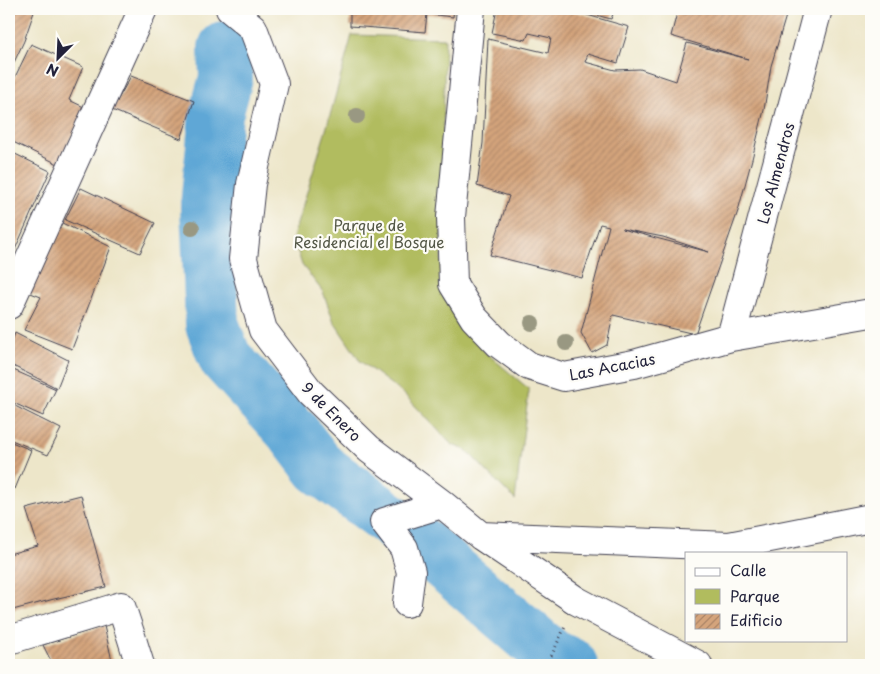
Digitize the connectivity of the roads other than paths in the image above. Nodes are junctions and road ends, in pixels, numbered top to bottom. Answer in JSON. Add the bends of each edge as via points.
{"nodes":[{"id":1,"x":142,"y":9,"type":"edge"},
{"id":2,"x":230,"y":9,"type":"edge"},
{"id":3,"x":471,"y":9,"type":"edge"},
{"id":4,"x":818,"y":9,"type":"edge"},
{"id":5,"x":9,"y":305,"type":"edge"},
{"id":6,"x":871,"y":313,"type":"edge"},
{"id":7,"x":731,"y":337,"type":"junction"},
{"id":8,"x":437,"y":505,"type":"junction"},
{"id":9,"x":871,"y":518,"type":"edge"},
{"id":10,"x":480,"y":536,"type":"junction"},
{"id":11,"x":407,"y":603,"type":"dead end"},
{"id":12,"x":9,"y":640,"type":"edge"},
{"id":13,"x":140,"y":665,"type":"edge"},
{"id":14,"x":698,"y":665,"type":"edge"}],
"edges":[{"from":1,"to":5,"type":"street"},
{"from":2,"to":8,"type":"street","name":"9 de Enero","via":[[253,28],[274,84],[251,184],[243,259],[263,330],[311,393],[369,449]]},
{"from":3,"to":7,"type":"street","name":"Las Acacias","via":[[451,217],[453,284],[474,318],[499,344],[529,366],[564,376],[634,364]]},
{"from":4,"to":7,"type":"street","name":"Los Almendros"},
{"from":6,"to":7,"type":"street","name":"Las Acacias"},
{"from":8,"to":10,"type":"street","name":"9 de Enero"},
{"from":8,"to":11,"type":"street","via":[[384,522],[404,548],[411,572]]},
{"from":9,"to":10,"type":"street","via":[[730,546]]},
{"from":10,"to":14,"type":"street","name":"9 de Enero","via":[[577,601]]},
{"from":12,"to":13,"type":"street","via":[[121,606]]}]}
